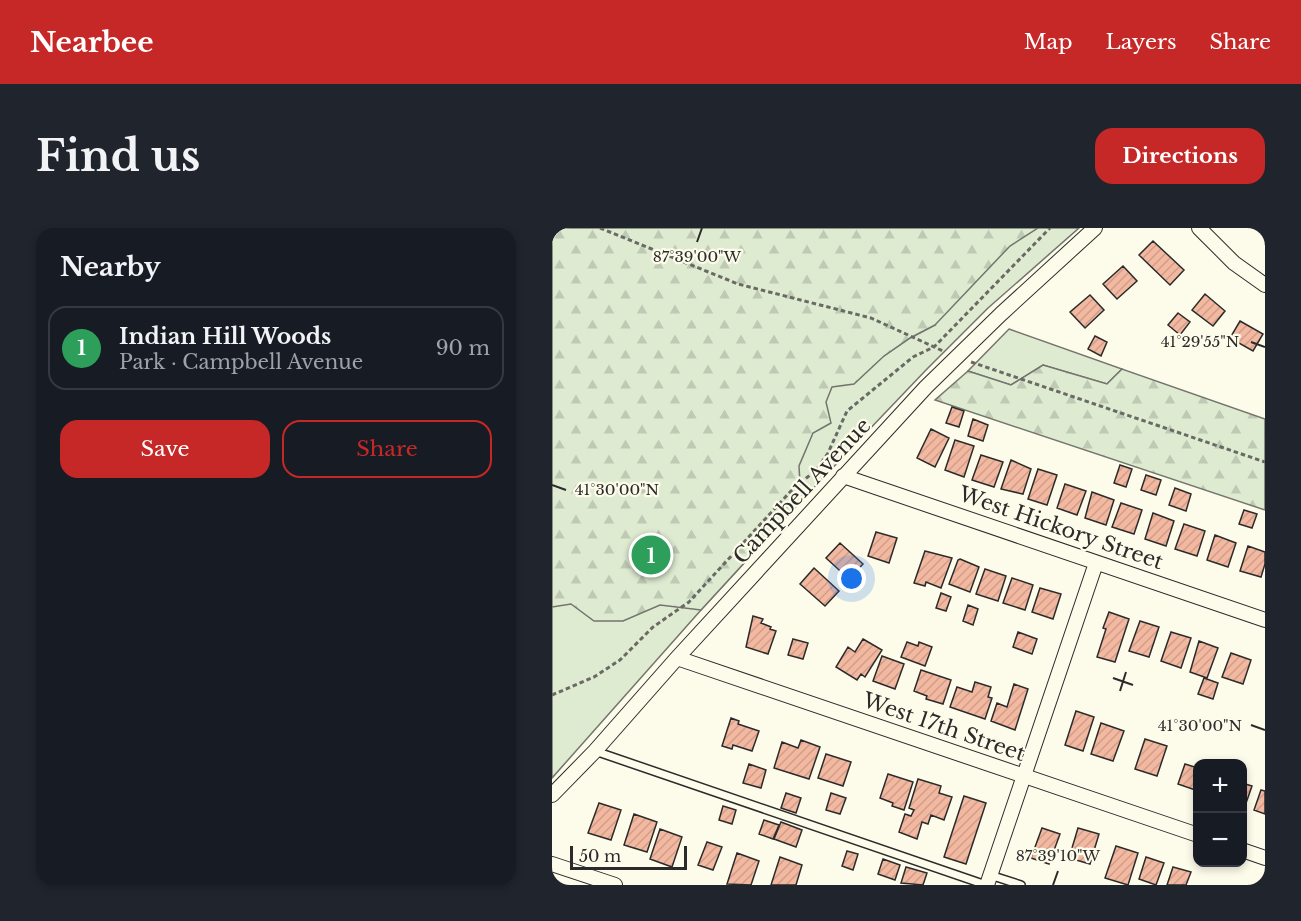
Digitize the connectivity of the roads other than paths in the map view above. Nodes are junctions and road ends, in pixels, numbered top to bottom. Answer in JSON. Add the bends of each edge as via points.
{"nodes":[{"id":1,"x":1095,"y":228,"type":"edge"},
{"id":2,"x":1199,"y":228,"type":"edge"},
{"id":3,"x":1265,"y":285,"type":"edge"},
{"id":4,"x":843,"y":476,"type":"junction"},
{"id":5,"x":1096,"y":562,"type":"junction"},
{"id":6,"x":1265,"y":620,"type":"edge"},
{"id":7,"x":677,"y":658,"type":"junction"},
{"id":8,"x":595,"y":751,"type":"junction"},
{"id":9,"x":1024,"y":776,"type":"junction"},
{"id":10,"x":552,"y":795,"type":"edge"},
{"id":11,"x":1193,"y":834,"type":"edge"},
{"id":12,"x":1247,"y":852,"type":"edge"},
{"id":13,"x":1265,"y":858,"type":"edge"},
{"id":14,"x":552,"y":864,"type":"edge"},
{"id":15,"x":988,"y":882,"type":"edge"},
{"id":16,"x":615,"y":885,"type":"edge"},
{"id":17,"x":1021,"y":885,"type":"edge"}],
"edges":[{"from":1,"to":4,"type":"street","name":"Campbell Avenue","via":[[926,387]]},
{"from":2,"to":3,"type":"street","via":[[1234,263]]},
{"from":4,"to":5,"type":"street","name":"West Hickory Street"},
{"from":4,"to":7,"type":"street","name":"Campbell Avenue"},
{"from":5,"to":6,"type":"street","name":"West Hickory Street"},
{"from":5,"to":9,"type":"street"},
{"from":7,"to":8,"type":"street","name":"Campbell Avenue"},
{"from":7,"to":9,"type":"street","name":"West 17th Street"},
{"from":8,"to":10,"type":"street","name":"Campbell Avenue"},
{"from":8,"to":15,"type":"lane"},
{"from":9,"to":11,"type":"street","name":"West 17th Street"},
{"from":9,"to":15,"type":"street"},
{"from":12,"to":13,"type":"street"},
{"from":14,"to":16,"type":"street"},
{"from":15,"to":17,"type":"lane"}]}
